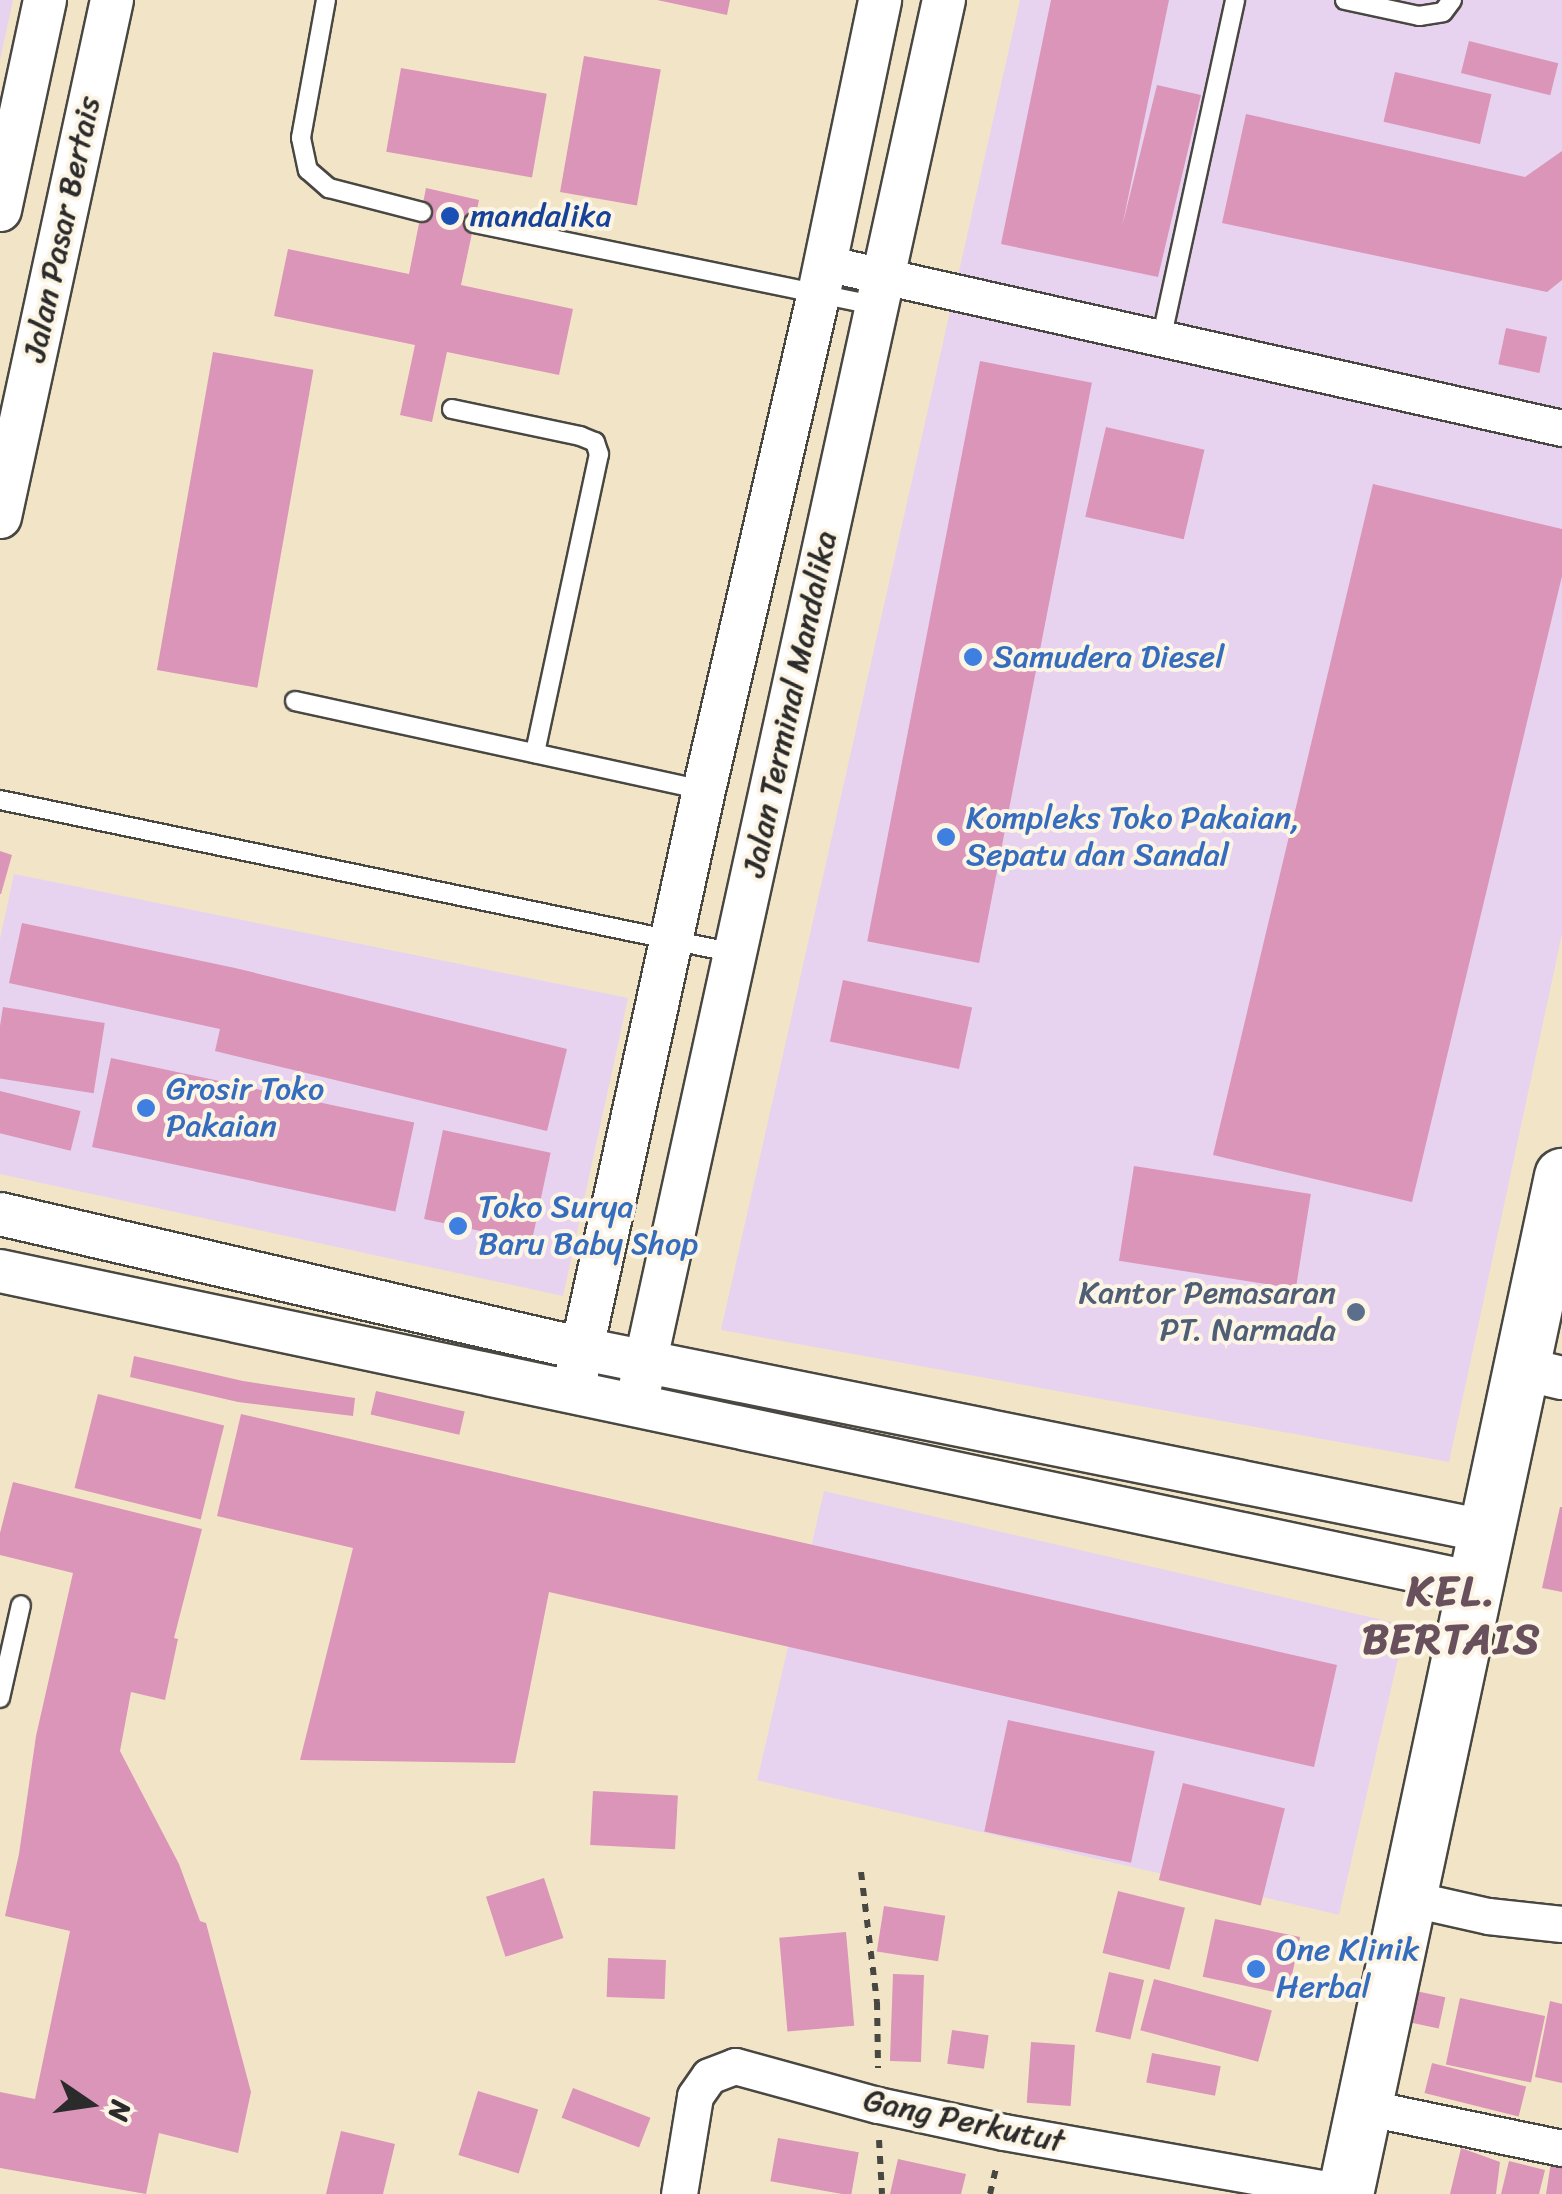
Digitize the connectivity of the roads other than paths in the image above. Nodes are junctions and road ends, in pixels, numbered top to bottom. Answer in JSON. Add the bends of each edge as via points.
{"nodes":[{"id":1,"x":45,"y":0,"type":"edge"},
{"id":2,"x":112,"y":0,"type":"edge"},
{"id":3,"x":326,"y":0,"type":"edge"},
{"id":4,"x":880,"y":0,"type":"edge"},
{"id":5,"x":944,"y":0,"type":"edge"},
{"id":6,"x":1235,"y":0,"type":"edge"},
{"id":7,"x":1345,"y":0,"type":"edge"},
{"id":8,"x":1452,"y":0,"type":"edge"},
{"id":9,"x":0,"y":210,"type":"edge"},
{"id":10,"x":422,"y":212,"type":"dead end"},
{"id":11,"x":474,"y":223,"type":"dead end"},
{"id":12,"x":822,"y":278,"type":"junction"},
{"id":13,"x":881,"y":291,"type":"junction"},
{"id":14,"x":1161,"y":340,"type":"junction"},
{"id":15,"x":452,"y":409,"type":"dead end"},
{"id":16,"x":1562,"y":428,"type":"edge"},
{"id":17,"x":0,"y":516,"type":"edge"},
{"id":18,"x":295,"y":701,"type":"dead end"},
{"id":19,"x":536,"y":753,"type":"junction"},
{"id":20,"x":704,"y":790,"type":"junction"},
{"id":21,"x":0,"y":800,"type":"edge"},
{"id":22,"x":674,"y":940,"type":"junction"},
{"id":23,"x":735,"y":954,"type":"junction"},
{"id":24,"x":1562,"y":1176,"type":"edge"},
{"id":25,"x":0,"y":1214,"type":"edge"},
{"id":26,"x":0,"y":1272,"type":"edge"},
{"id":27,"x":583,"y":1349,"type":"junction"},
{"id":28,"x":646,"y":1362,"type":"junction"},
{"id":29,"x":1541,"y":1373,"type":"edge"},
{"id":30,"x":572,"y":1392,"type":"junction"},
{"id":31,"x":635,"y":1408,"type":"junction"},
{"id":32,"x":1485,"y":1531,"type":"junction"},
{"id":33,"x":1474,"y":1583,"type":"junction"},
{"id":34,"x":21,"y":1605,"type":"dead end"},
{"id":35,"x":0,"y":1698,"type":"edge"},
{"id":36,"x":1408,"y":1898,"type":"junction"},
{"id":37,"x":1562,"y":1924,"type":"edge"},
{"id":38,"x":1364,"y":2106,"type":"junction"},
{"id":39,"x":1562,"y":2148,"type":"edge"},
{"id":40,"x":1345,"y":2193,"type":"edge"},
{"id":41,"x":679,"y":2194,"type":"edge"}],
"edges":[{"from":1,"to":9,"type":"street"},
{"from":2,"to":17,"type":"street","name":"Jalan Pasar Bertais"},
{"from":3,"to":10,"type":"lane","via":[[301,138],[308,170],[329,188]]},
{"from":4,"to":12,"type":"street"},
{"from":5,"to":13,"type":"street","name":"Jalan Terminal Mandalika"},
{"from":6,"to":14,"type":"lane"},
{"from":7,"to":8,"type":"lane","via":[[1418,16],[1443,12]]},
{"from":11,"to":12,"type":"lane"},
{"from":12,"to":13,"type":"street"},
{"from":12,"to":20,"type":"street"},
{"from":13,"to":14,"type":"street"},
{"from":13,"to":23,"type":"street","name":"Jalan Terminal Mandalika"},
{"from":14,"to":16,"type":"street"},
{"from":15,"to":19,"type":"lane","via":[[580,436],[596,442],[599,454]]},
{"from":18,"to":19,"type":"lane"},
{"from":19,"to":20,"type":"lane"},
{"from":20,"to":22,"type":"street"},
{"from":21,"to":22,"type":"lane"},
{"from":22,"to":23,"type":"lane"},
{"from":22,"to":27,"type":"street"},
{"from":23,"to":28,"type":"street","name":"Jalan Terminal Mandalika"},
{"from":24,"to":29,"type":"highway"},
{"from":25,"to":27,"type":"street"},
{"from":26,"to":30,"type":"street"},
{"from":27,"to":28,"type":"street"},
{"from":27,"to":30,"type":"street"},
{"from":28,"to":31,"type":"street","name":"Jalan Terminal Mandalika"},
{"from":28,"to":32,"type":"street"},
{"from":29,"to":32,"type":"highway"},
{"from":30,"to":31,"type":"street"},
{"from":31,"to":33,"type":"street"},
{"from":32,"to":33,"type":"highway"},
{"from":33,"to":36,"type":"highway"},
{"from":34,"to":35,"type":"lane"},
{"from":36,"to":37,"type":"street"},
{"from":36,"to":38,"type":"highway"},
{"from":38,"to":39,"type":"street"},
{"from":38,"to":40,"type":"highway"},
{"from":40,"to":41,"type":"street","name":"Gang Perkutut","via":[[878,2105],[741,2067],[719,2070],[692,2103]]}]}
